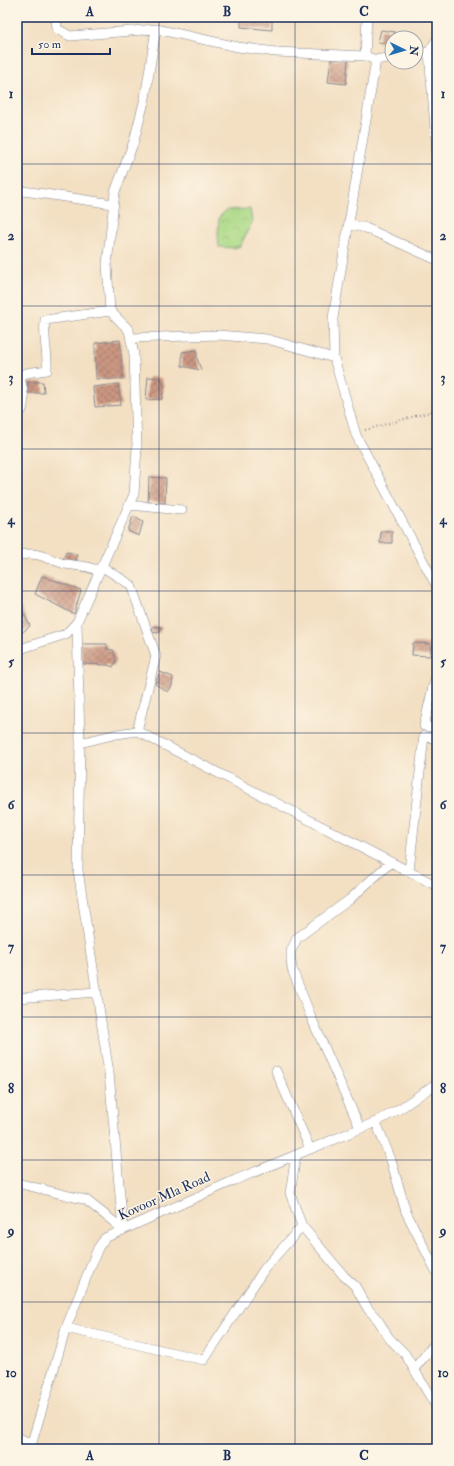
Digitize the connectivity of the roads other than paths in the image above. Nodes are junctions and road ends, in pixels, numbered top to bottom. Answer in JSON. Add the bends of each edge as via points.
{"nodes":[{"id":1,"x":56,"y":17,"type":"edge"},
{"id":2,"x":367,"y":17,"type":"edge"},
{"id":3,"x":156,"y":29,"type":"junction"},
{"id":4,"x":437,"y":39,"type":"edge"},
{"id":5,"x":429,"y":52,"type":"junction"},
{"id":6,"x":424,"y":53,"type":"edge"},
{"id":7,"x":365,"y":56,"type":"junction"},
{"id":8,"x":384,"y":58,"type":"edge"},
{"id":9,"x":376,"y":60,"type":"junction"},
{"id":10,"x":437,"y":154,"type":"edge"},
{"id":11,"x":17,"y":188,"type":"edge"},
{"id":12,"x":113,"y":204,"type":"junction"},
{"id":13,"x":349,"y":224,"type":"junction"},
{"id":14,"x":437,"y":260,"type":"edge"},
{"id":15,"x":110,"y":311,"type":"junction"},
{"id":16,"x":131,"y":338,"type":"junction"},
{"id":17,"x":334,"y":358,"type":"junction"},
{"id":18,"x":17,"y":411,"type":"edge"},
{"id":19,"x":129,"y":505,"type":"junction"},
{"id":20,"x":182,"y":510,"type":"dead end"},
{"id":21,"x":17,"y":556,"type":"edge"},
{"id":22,"x":100,"y":569,"type":"junction"},
{"id":23,"x":437,"y":587,"type":"edge"},
{"id":24,"x":77,"y":622,"type":"junction"},
{"id":25,"x":17,"y":650,"type":"edge"},
{"id":26,"x":437,"y":670,"type":"edge"},
{"id":27,"x":437,"y":728,"type":"edge"},
{"id":28,"x":137,"y":731,"type":"junction"},
{"id":29,"x":437,"y":739,"type":"edge"},
{"id":30,"x":80,"y":743,"type":"junction"},
{"id":31,"x":391,"y":862,"type":"junction"},
{"id":32,"x":409,"y":871,"type":"junction"},
{"id":33,"x":437,"y":886,"type":"edge"},
{"id":34,"x":97,"y":992,"type":"junction"},
{"id":35,"x":17,"y":998,"type":"edge"},
{"id":36,"x":276,"y":1071,"type":"dead end"},
{"id":37,"x":437,"y":1083,"type":"edge"},
{"id":38,"x":376,"y":1122,"type":"junction"},
{"id":39,"x":360,"y":1128,"type":"junction"},
{"id":40,"x":310,"y":1149,"type":"junction"},
{"id":41,"x":296,"y":1155,"type":"junction"},
{"id":42,"x":17,"y":1183,"type":"edge"},
{"id":43,"x":302,"y":1226,"type":"junction"},
{"id":44,"x":123,"y":1229,"type":"junction"},
{"id":45,"x":437,"y":1273,"type":"edge"},
{"id":46,"x":66,"y":1328,"type":"junction"},
{"id":47,"x":437,"y":1341,"type":"edge"},
{"id":48,"x":414,"y":1369,"type":"junction"},
{"id":49,"x":437,"y":1408,"type":"edge"},
{"id":50,"x":17,"y":1436,"type":"edge"},
{"id":51,"x":31,"y":1445,"type":"edge"}],
"edges":[{"from":1,"to":3,"type":"street","via":[[56,29],[70,36]]},
{"from":2,"to":7,"type":"street"},
{"from":3,"to":7,"type":"street","via":[[238,47],[276,52]]},
{"from":3,"to":12,"type":"street","via":[[145,98]]},
{"from":4,"to":5,"type":"street"},
{"from":5,"to":6,"type":"street"},
{"from":5,"to":10,"type":"street"},
{"from":7,"to":9,"type":"street"},
{"from":8,"to":9,"type":"street"},
{"from":9,"to":13,"type":"street"},
{"from":11,"to":12,"type":"street","via":[[38,194]]},
{"from":12,"to":15,"type":"street","via":[[107,264]]},
{"from":13,"to":14,"type":"street","via":[[366,228]]},
{"from":13,"to":17,"type":"street","via":[[333,318]]},
{"from":15,"to":16,"type":"street","via":[[129,330]]},
{"from":15,"to":18,"type":"street","via":[[45,320],[47,370],[26,373],[19,377],[24,403],[22,410]]},
{"from":16,"to":17,"type":"street","via":[[218,335],[267,339]]},
{"from":16,"to":19,"type":"street","via":[[134,355],[137,448],[134,494]]},
{"from":17,"to":23,"type":"street","via":[[356,433]]},
{"from":19,"to":20,"type":"street"},
{"from":19,"to":22,"type":"street"},
{"from":21,"to":22,"type":"street","via":[[28,553],[40,554],[67,564]]},
{"from":22,"to":24,"type":"street"},
{"from":22,"to":28,"type":"street","via":[[131,585],[156,656]]},
{"from":24,"to":25,"type":"street","via":[[66,634]]},
{"from":24,"to":30,"type":"street"},
{"from":26,"to":27,"type":"street","via":[[424,726]]},
{"from":28,"to":30,"type":"street"},
{"from":28,"to":31,"type":"street"},
{"from":29,"to":32,"type":"street","via":[[424,736]]},
{"from":30,"to":34,"type":"street","via":[[78,870]]},
{"from":31,"to":32,"type":"street"},
{"from":31,"to":39,"type":"street","via":[[349,900],[297,938],[291,951],[292,969]]},
{"from":32,"to":33,"type":"street"},
{"from":34,"to":35,"type":"street"},
{"from":34,"to":44,"type":"street","via":[[109,1073]]},
{"from":36,"to":40,"type":"street"},
{"from":37,"to":38,"type":"street","name":"Kovoor Mla Road"},
{"from":38,"to":39,"type":"street","name":"Kovoor Mla Road"},
{"from":38,"to":45,"type":"street","via":[[391,1160],[406,1212]]},
{"from":39,"to":40,"type":"street","name":"Kovoor Mla Road"},
{"from":40,"to":41,"type":"street","name":"Kovoor Mla Road"},
{"from":41,"to":43,"type":"street","via":[[290,1193]]},
{"from":41,"to":44,"type":"street","name":"Kovoor Mla Road"},
{"from":42,"to":44,"type":"street","via":[[86,1200]]},
{"from":43,"to":46,"type":"street","via":[[265,1268],[204,1360]]},
{"from":43,"to":48,"type":"street","via":[[355,1286],[368,1309]]},
{"from":44,"to":46,"type":"street","name":"Kovoor Mla Road","via":[[105,1238],[98,1248]]},
{"from":46,"to":51,"type":"street","name":"Kovoor Mla Road"},
{"from":47,"to":48,"type":"street"},
{"from":48,"to":49,"type":"street"},
{"from":50,"to":51,"type":"street"}]}
